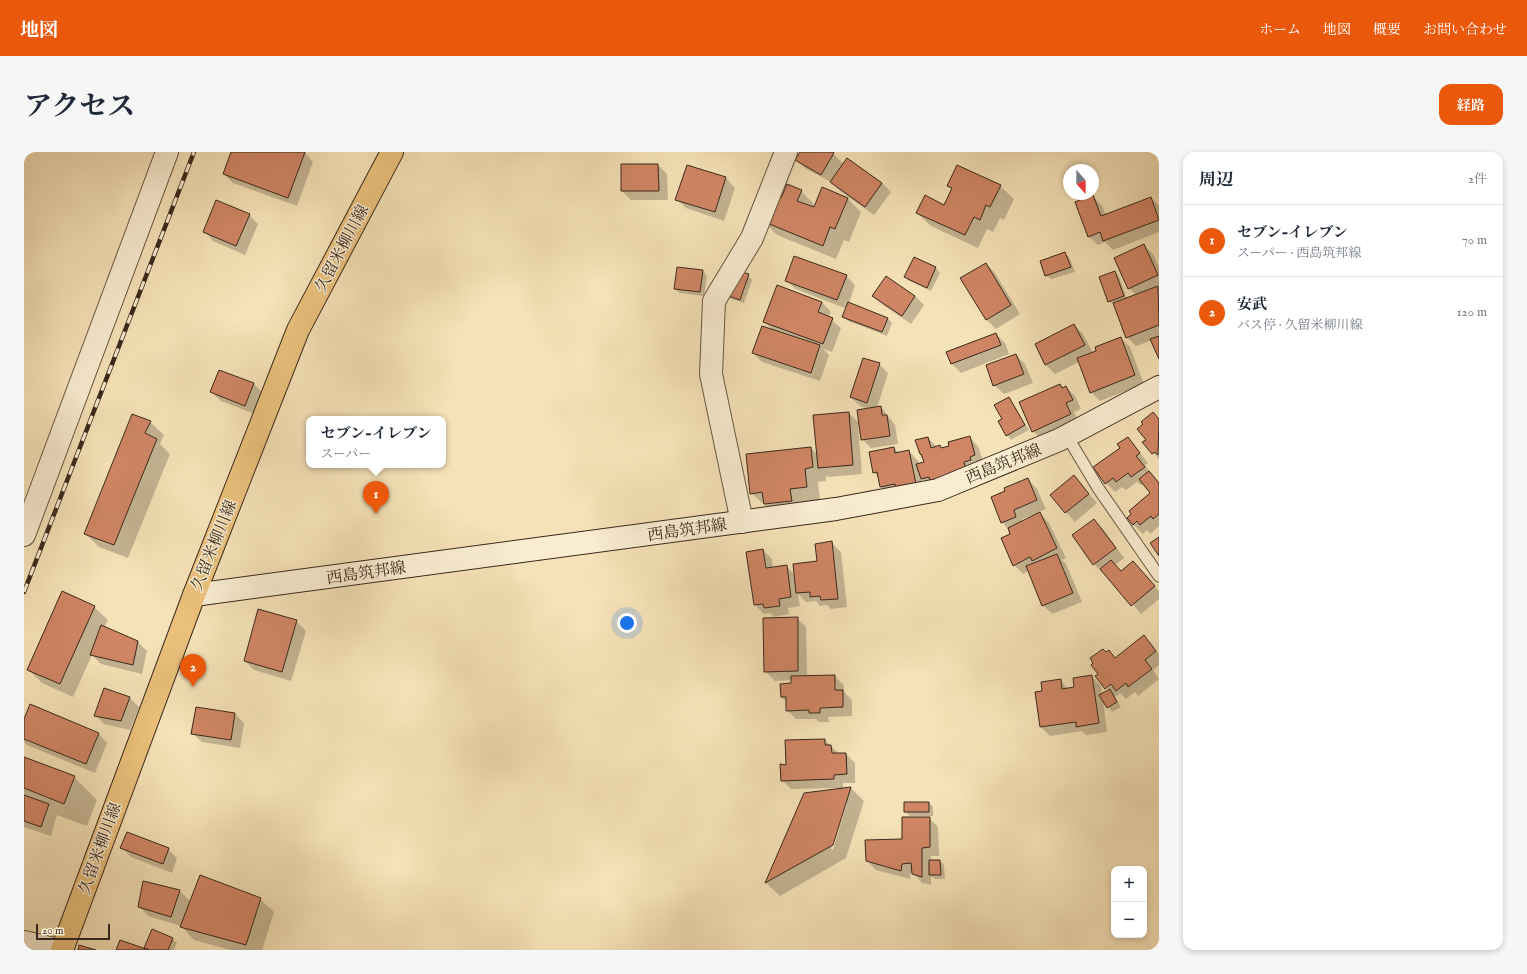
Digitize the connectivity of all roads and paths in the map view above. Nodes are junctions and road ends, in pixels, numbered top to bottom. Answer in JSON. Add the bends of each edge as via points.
{"nodes":[{"id":1,"x":167,"y":152,"type":"edge"},
{"id":2,"x":392,"y":152,"type":"edge"},
{"id":3,"x":786,"y":152,"type":"edge"},
{"id":4,"x":1157,"y":392,"type":"edge"},
{"id":5,"x":1067,"y":436,"type":"junction"},
{"id":6,"x":742,"y":522,"type":"junction"},
{"id":7,"x":24,"y":535,"type":"edge"},
{"id":8,"x":1159,"y":576,"type":"edge"},
{"id":9,"x":194,"y":595,"type":"junction"},
{"id":10,"x":24,"y":942,"type":"edge"},
{"id":11,"x":58,"y":950,"type":"edge"},
{"id":12,"x":62,"y":950,"type":"edge"}],
"edges":[{"from":1,"to":7,"type":"main road"},
{"from":2,"to":9,"type":"main road","name":"久留米柳川線","via":[[298,330]]},
{"from":3,"to":6,"type":"main road","via":[[752,238],[714,301],[711,374]]},
{"from":4,"to":5,"type":"main road","name":"西島筑邦線"},
{"from":5,"to":6,"type":"main road","name":"西島筑邦線","via":[[938,490],[836,509]]},
{"from":5,"to":8,"type":"lane","via":[[1098,488]]},
{"from":6,"to":9,"type":"main road","name":"西島筑邦線"},
{"from":9,"to":12,"type":"main road","name":"久留米柳川線"},
{"from":10,"to":11,"type":"main road"}]}
